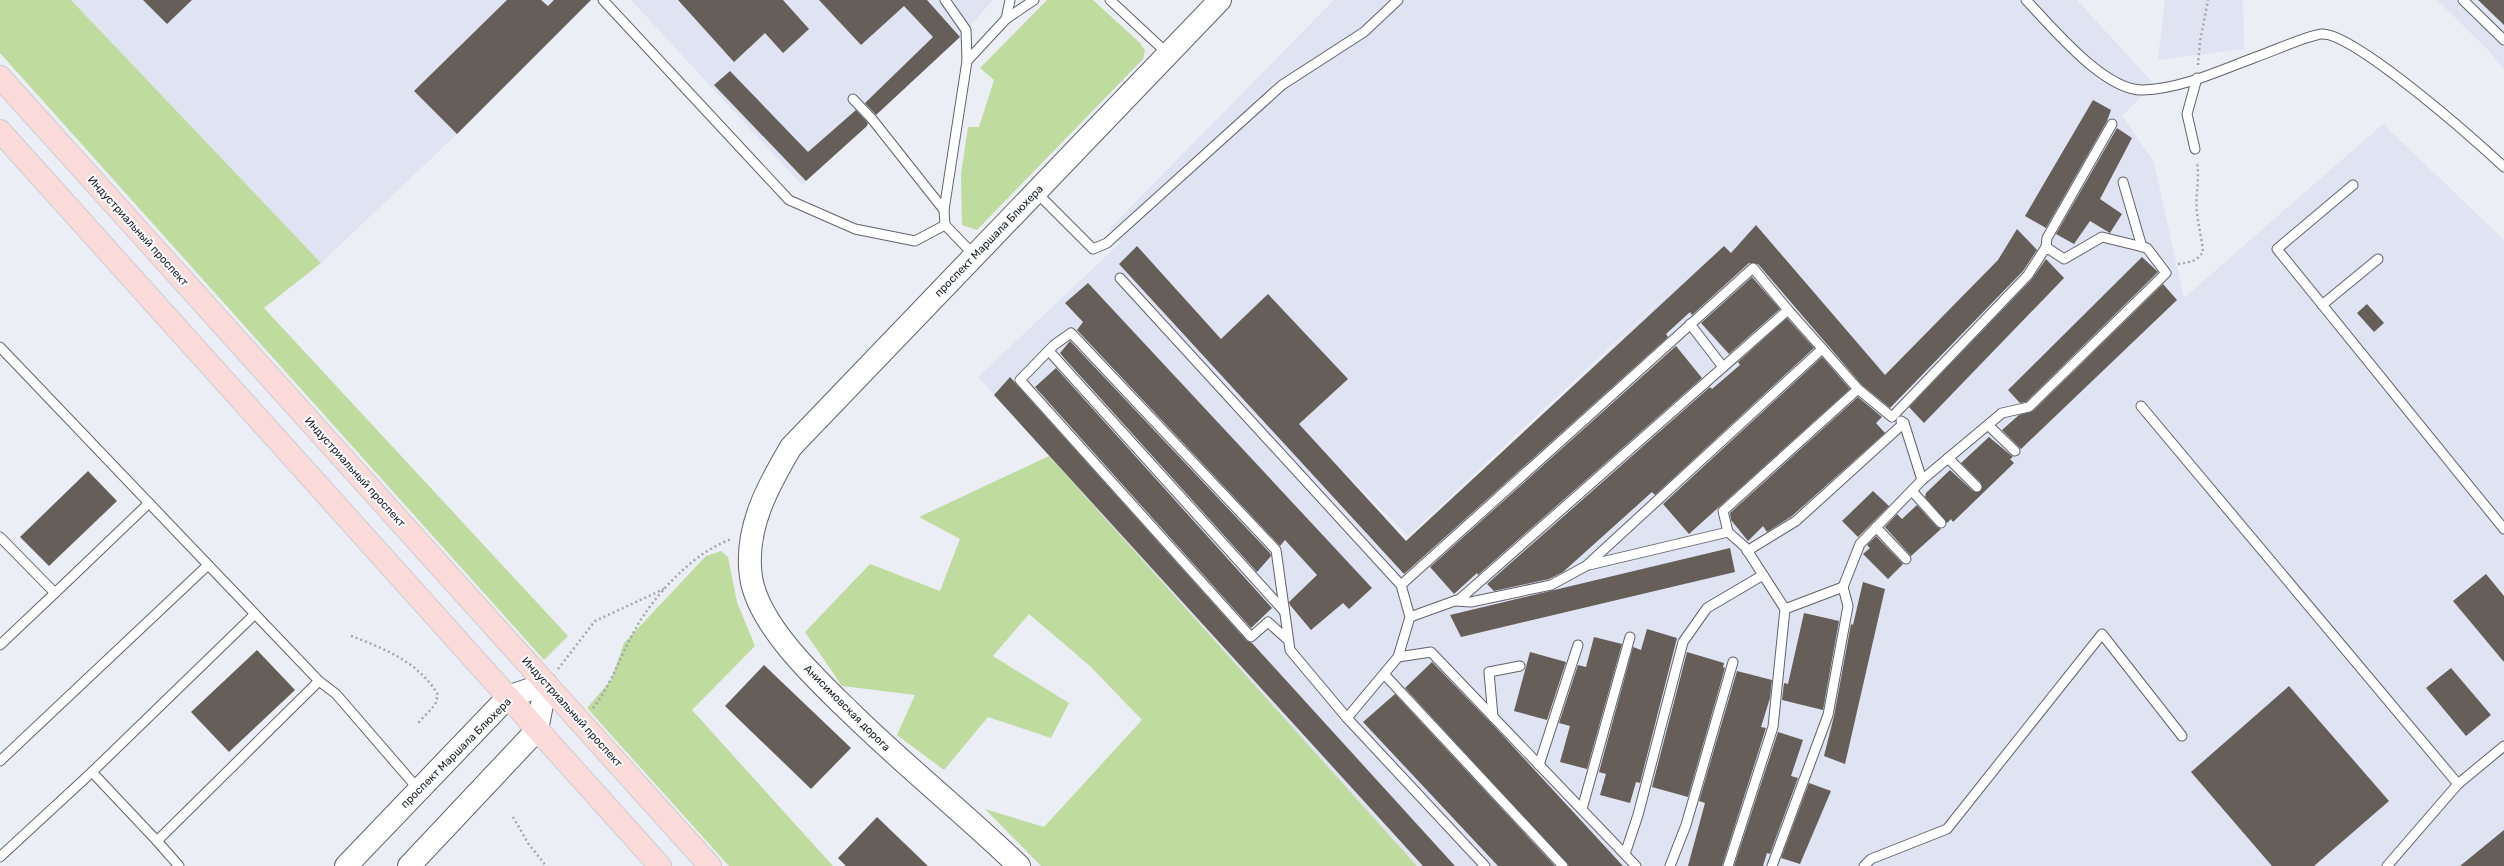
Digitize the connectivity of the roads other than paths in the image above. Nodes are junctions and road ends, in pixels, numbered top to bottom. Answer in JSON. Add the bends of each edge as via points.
{"nodes":[{"id":1,"x":603,"y":0,"type":"edge"},
{"id":2,"x":946,"y":0,"type":"edge"},
{"id":3,"x":1010,"y":0,"type":"edge"},
{"id":4,"x":1034,"y":0,"type":"edge"},
{"id":5,"x":1110,"y":0,"type":"edge"},
{"id":6,"x":1220,"y":0,"type":"edge"},
{"id":7,"x":1398,"y":0,"type":"edge"},
{"id":8,"x":2026,"y":0,"type":"edge"},
{"id":9,"x":2463,"y":0,"type":"edge"},
{"id":10,"x":1006,"y":19,"type":"junction"},
{"id":11,"x":2504,"y":40,"type":"edge"},
{"id":12,"x":1168,"y":54,"type":"junction"},
{"id":13,"x":967,"y":60,"type":"junction"},
{"id":14,"x":0,"y":77,"type":"edge"},
{"id":15,"x":2197,"y":78,"type":"junction"},
{"id":16,"x":853,"y":100,"type":"dead end"},
{"id":17,"x":2112,"y":124,"type":"dead end"},
{"id":18,"x":0,"y":132,"type":"edge"},
{"id":19,"x":2195,"y":149,"type":"road end"},
{"id":20,"x":2504,"y":167,"type":"edge"},
{"id":21,"x":2123,"y":182,"type":"dead end"},
{"id":22,"x":2353,"y":185,"type":"dead end"},
{"id":23,"x":1036,"y":192,"type":"junction"},
{"id":24,"x":944,"y":210,"type":"junction"},
{"id":25,"x":945,"y":225,"type":"junction"},
{"id":26,"x":2046,"y":247,"type":"junction"},
{"id":27,"x":2142,"y":247,"type":"junction"},
{"id":28,"x":975,"y":256,"type":"junction"},
{"id":29,"x":2378,"y":259,"type":"dead end"},
{"id":30,"x":1120,"y":278,"type":"dead end"},
{"id":31,"x":2322,"y":305,"type":"junction"},
{"id":32,"x":1788,"y":310,"type":"junction"},
{"id":33,"x":1690,"y":324,"type":"junction"},
{"id":34,"x":0,"y":347,"type":"edge"},
{"id":35,"x":1822,"y":349,"type":"junction"},
{"id":36,"x":1049,"y":351,"type":"junction"},
{"id":37,"x":1723,"y":367,"type":"junction"},
{"id":38,"x":1858,"y":389,"type":"junction"},
{"id":39,"x":2141,"y":406,"type":"dead end"},
{"id":40,"x":1892,"y":417,"type":"junction"},
{"id":41,"x":1904,"y":422,"type":"junction"},
{"id":42,"x":1988,"y":425,"type":"junction"},
{"id":43,"x":2015,"y":451,"type":"dead end"},
{"id":44,"x":1948,"y":458,"type":"junction"},
{"id":45,"x":1922,"y":480,"type":"junction"},
{"id":46,"x":1977,"y":487,"type":"dead end"},
{"id":47,"x":766,"y":488,"type":"joint"},
{"id":48,"x":1912,"y":491,"type":"junction"},
{"id":49,"x":149,"y":503,"type":"junction"},
{"id":50,"x":1941,"y":523,"type":"dead end"},
{"id":51,"x":1876,"y":527,"type":"junction"},
{"id":52,"x":2504,"y":529,"type":"edge"},
{"id":53,"x":1728,"y":532,"type":"junction"},
{"id":54,"x":1,"y":540,"type":"edge"},
{"id":55,"x":1747,"y":551,"type":"junction"},
{"id":56,"x":1906,"y":558,"type":"dead end"},
{"id":57,"x":208,"y":565,"type":"junction"},
{"id":58,"x":1588,"y":565,"type":"junction"},
{"id":59,"x":1763,"y":575,"type":"junction"},
{"id":60,"x":1401,"y":585,"type":"junction"},
{"id":61,"x":1844,"y":587,"type":"junction"},
{"id":62,"x":55,"y":594,"type":"junction"},
{"id":63,"x":1455,"y":601,"type":"junction"},
{"id":64,"x":1785,"y":609,"type":"junction"},
{"id":65,"x":1284,"y":611,"type":"junction"},
{"id":66,"x":255,"y":614,"type":"junction"},
{"id":67,"x":1410,"y":617,"type":"junction"},
{"id":68,"x":1630,"y":637,"type":"dead end"},
{"id":69,"x":1288,"y":640,"type":"junction"},
{"id":70,"x":0,"y":645,"type":"edge"},
{"id":71,"x":1578,"y":645,"type":"dead end"},
{"id":72,"x":1398,"y":657,"type":"junction"},
{"id":73,"x":1733,"y":662,"type":"dead end"},
{"id":74,"x":1520,"y":666,"type":"dead end"},
{"id":75,"x":1384,"y":674,"type":"junction"},
{"id":76,"x":319,"y":682,"type":"junction"},
{"id":77,"x":546,"y":684,"type":"junction"},
{"id":78,"x":508,"y":697,"type":"junction"},
{"id":79,"x":1493,"y":717,"type":"junction"},
{"id":80,"x":1347,"y":718,"type":"junction"},
{"id":81,"x":537,"y":730,"type":"junction"},
{"id":82,"x":2182,"y":736,"type":"dead end"},
{"id":83,"x":2504,"y":746,"type":"edge"},
{"id":84,"x":0,"y":761,"type":"edge"},
{"id":85,"x":1539,"y":765,"type":"junction"},
{"id":86,"x":92,"y":772,"type":"junction"},
{"id":87,"x":2458,"y":784,"type":"junction"},
{"id":88,"x":419,"y":790,"type":"junction"},
{"id":89,"x":1582,"y":810,"type":"junction"},
{"id":90,"x":157,"y":842,"type":"junction"},
{"id":91,"x":1625,"y":854,"type":"junction"},
{"id":92,"x":0,"y":857,"type":"edge"},
{"id":93,"x":179,"y":866,"type":"edge"},
{"id":94,"x":346,"y":866,"type":"edge"},
{"id":95,"x":409,"y":866,"type":"edge"},
{"id":96,"x":660,"y":866,"type":"edge"},
{"id":97,"x":710,"y":866,"type":"edge"},
{"id":98,"x":1019,"y":866,"type":"edge"},
{"id":99,"x":1485,"y":866,"type":"edge"},
{"id":100,"x":1563,"y":866,"type":"edge"},
{"id":101,"x":1636,"y":866,"type":"edge"},
{"id":102,"x":1670,"y":866,"type":"edge"},
{"id":103,"x":1728,"y":866,"type":"edge"},
{"id":104,"x":1772,"y":866,"type":"edge"},
{"id":105,"x":1864,"y":866,"type":"edge"},
{"id":106,"x":2387,"y":866,"type":"edge"}],
"edges":[{"from":1,"to":25,"type":"lane","via":[[789,200],[855,229],[915,241]]},
{"from":2,"to":13,"type":"lane","via":[[966,30]]},
{"from":3,"to":10,"type":"lane"},
{"from":4,"to":10,"type":"lane"},
{"from":5,"to":12,"type":"lane"},
{"from":6,"to":12,"type":"street","name":"проспект Маршала Блюхера"},
{"from":7,"to":23,"type":"lane","via":[[1364,32],[1282,85],[1107,243],[1092,249]]},
{"from":8,"to":15,"type":"lane","via":[[2085,63],[2127,88],[2163,88]]},
{"from":9,"to":11,"type":"lane"},
{"from":10,"to":13,"type":"lane"},
{"from":12,"to":23,"type":"street","name":"проспект Маршала Блюхера"},
{"from":13,"to":24,"type":"lane"},
{"from":14,"to":77,"type":"main road","name":"Индустриальный проспект"},
{"from":15,"to":19,"type":"lane","via":[[2187,114]]},
{"from":15,"to":20,"type":"lane","via":[[2322,34],[2346,42],[2420,94],[2472,136]]},
{"from":16,"to":24,"type":"lane","via":[[872,119]]},
{"from":17,"to":26,"type":"lane","via":[[2047,238]]},
{"from":18,"to":78,"type":"main road"},
{"from":21,"to":27,"type":"lane"},
{"from":22,"to":31,"type":"lane","via":[[2277,249]]},
{"from":23,"to":28,"type":"street","name":"проспект Маршала Блюхера"},
{"from":24,"to":25,"type":"lane"},
{"from":25,"to":28,"type":"lane"},
{"from":26,"to":27,"type":"lane","via":[[2064,259],[2102,237]]},
{"from":26,"to":40,"type":"lane","via":[[2028,275]]},
{"from":27,"to":42,"type":"lane","via":[[2147,248],[2166,273],[2029,407],[2002,413]]},
{"from":28,"to":47,"type":"street","name":"проспект Маршала Блюхера","via":[[791,447]]},
{"from":29,"to":31,"type":"lane"},
{"from":30,"to":60,"type":"lane"},
{"from":31,"to":52,"type":"lane"},
{"from":32,"to":33,"type":"lane","via":[[1753,268]]},
{"from":32,"to":35,"type":"lane"},
{"from":32,"to":37,"type":"lane"},
{"from":33,"to":37,"type":"lane"},
{"from":33,"to":60,"type":"lane"},
{"from":34,"to":49,"type":"lane"},
{"from":35,"to":38,"type":"lane"},
{"from":35,"to":58,"type":"lane"},
{"from":36,"to":65,"type":"lane"},
{"from":36,"to":65,"type":"lane","via":[[1071,333],[1276,550]]},
{"from":36,"to":69,"type":"lane","via":[[1020,380],[1251,637],[1268,622]]},
{"from":37,"to":63,"type":"lane"},
{"from":38,"to":40,"type":"lane"},
{"from":38,"to":53,"type":"lane","via":[[1723,511]]},
{"from":39,"to":87,"type":"lane"},
{"from":40,"to":41,"type":"lane"},
{"from":41,"to":45,"type":"lane"},
{"from":41,"to":55,"type":"lane","via":[[1796,521]]},
{"from":42,"to":43,"type":"lane"},
{"from":42,"to":44,"type":"lane"},
{"from":44,"to":45,"type":"lane"},
{"from":44,"to":46,"type":"lane"},
{"from":45,"to":48,"type":"lane"},
{"from":47,"to":98,"type":"street","name":"Анисимовская дорога","via":[[750,552],[751,578],[762,606],[778,635],[822,686],[902,763]]},
{"from":48,"to":50,"type":"lane"},
{"from":48,"to":51,"type":"lane"},
{"from":49,"to":57,"type":"lane"},
{"from":49,"to":62,"type":"lane"},
{"from":51,"to":56,"type":"lane"},
{"from":51,"to":61,"type":"lane","via":[[1860,544]]},
{"from":53,"to":55,"type":"lane"},
{"from":53,"to":58,"type":"lane"},
{"from":54,"to":62,"type":"lane"},
{"from":55,"to":59,"type":"lane"},
{"from":57,"to":66,"type":"lane"},
{"from":57,"to":84,"type":"lane"},
{"from":58,"to":63,"type":"lane","via":[[1551,585],[1471,602]]},
{"from":59,"to":64,"type":"lane"},
{"from":59,"to":91,"type":"lane","via":[[1707,608],[1683,642],[1638,815]]},
{"from":60,"to":67,"type":"lane"},
{"from":61,"to":64,"type":"lane"},
{"from":61,"to":104,"type":"lane","via":[[1848,606],[1828,715]]},
{"from":62,"to":70,"type":"lane"},
{"from":63,"to":67,"type":"lane"},
{"from":64,"to":103,"type":"lane","via":[[1773,727]]},
{"from":65,"to":69,"type":"lane"},
{"from":66,"to":76,"type":"lane"},
{"from":66,"to":86,"type":"lane"},
{"from":67,"to":72,"type":"lane"},
{"from":68,"to":89,"type":"lane"},
{"from":69,"to":80,"type":"lane","via":[[1290,650]]},
{"from":71,"to":85,"type":"lane"},
{"from":72,"to":75,"type":"lane"},
{"from":72,"to":79,"type":"lane","via":[[1431,652]]},
{"from":73,"to":102,"type":"lane","via":[[1686,826]]},
{"from":74,"to":79,"type":"lane","via":[[1489,672]]},
{"from":75,"to":80,"type":"lane"},
{"from":75,"to":100,"type":"lane"},
{"from":76,"to":88,"type":"lane","via":[[336,694]]},
{"from":76,"to":90,"type":"lane"},
{"from":77,"to":78,"type":"street","name":"проспект Маршала Блюхера"},
{"from":77,"to":81,"type":"street"},
{"from":77,"to":97,"type":"main road","name":"Индустриальный проспект"},
{"from":78,"to":81,"type":"main road"},
{"from":78,"to":88,"type":"street","name":"проспект Маршала Блюхера"},
{"from":79,"to":85,"type":"lane"},
{"from":80,"to":99,"type":"lane"},
{"from":81,"to":95,"type":"street"},
{"from":81,"to":96,"type":"main road"},
{"from":82,"to":105,"type":"lane","via":[[2102,634],[1947,828],[1871,859]]},
{"from":83,"to":87,"type":"lane"},
{"from":85,"to":89,"type":"lane"},
{"from":86,"to":90,"type":"lane"},
{"from":86,"to":92,"type":"lane"},
{"from":87,"to":106,"type":"lane"},
{"from":88,"to":94,"type":"street","name":"проспект Маршала Блюхера"},
{"from":89,"to":91,"type":"lane"},
{"from":90,"to":93,"type":"lane"},
{"from":91,"to":101,"type":"lane"}]}
